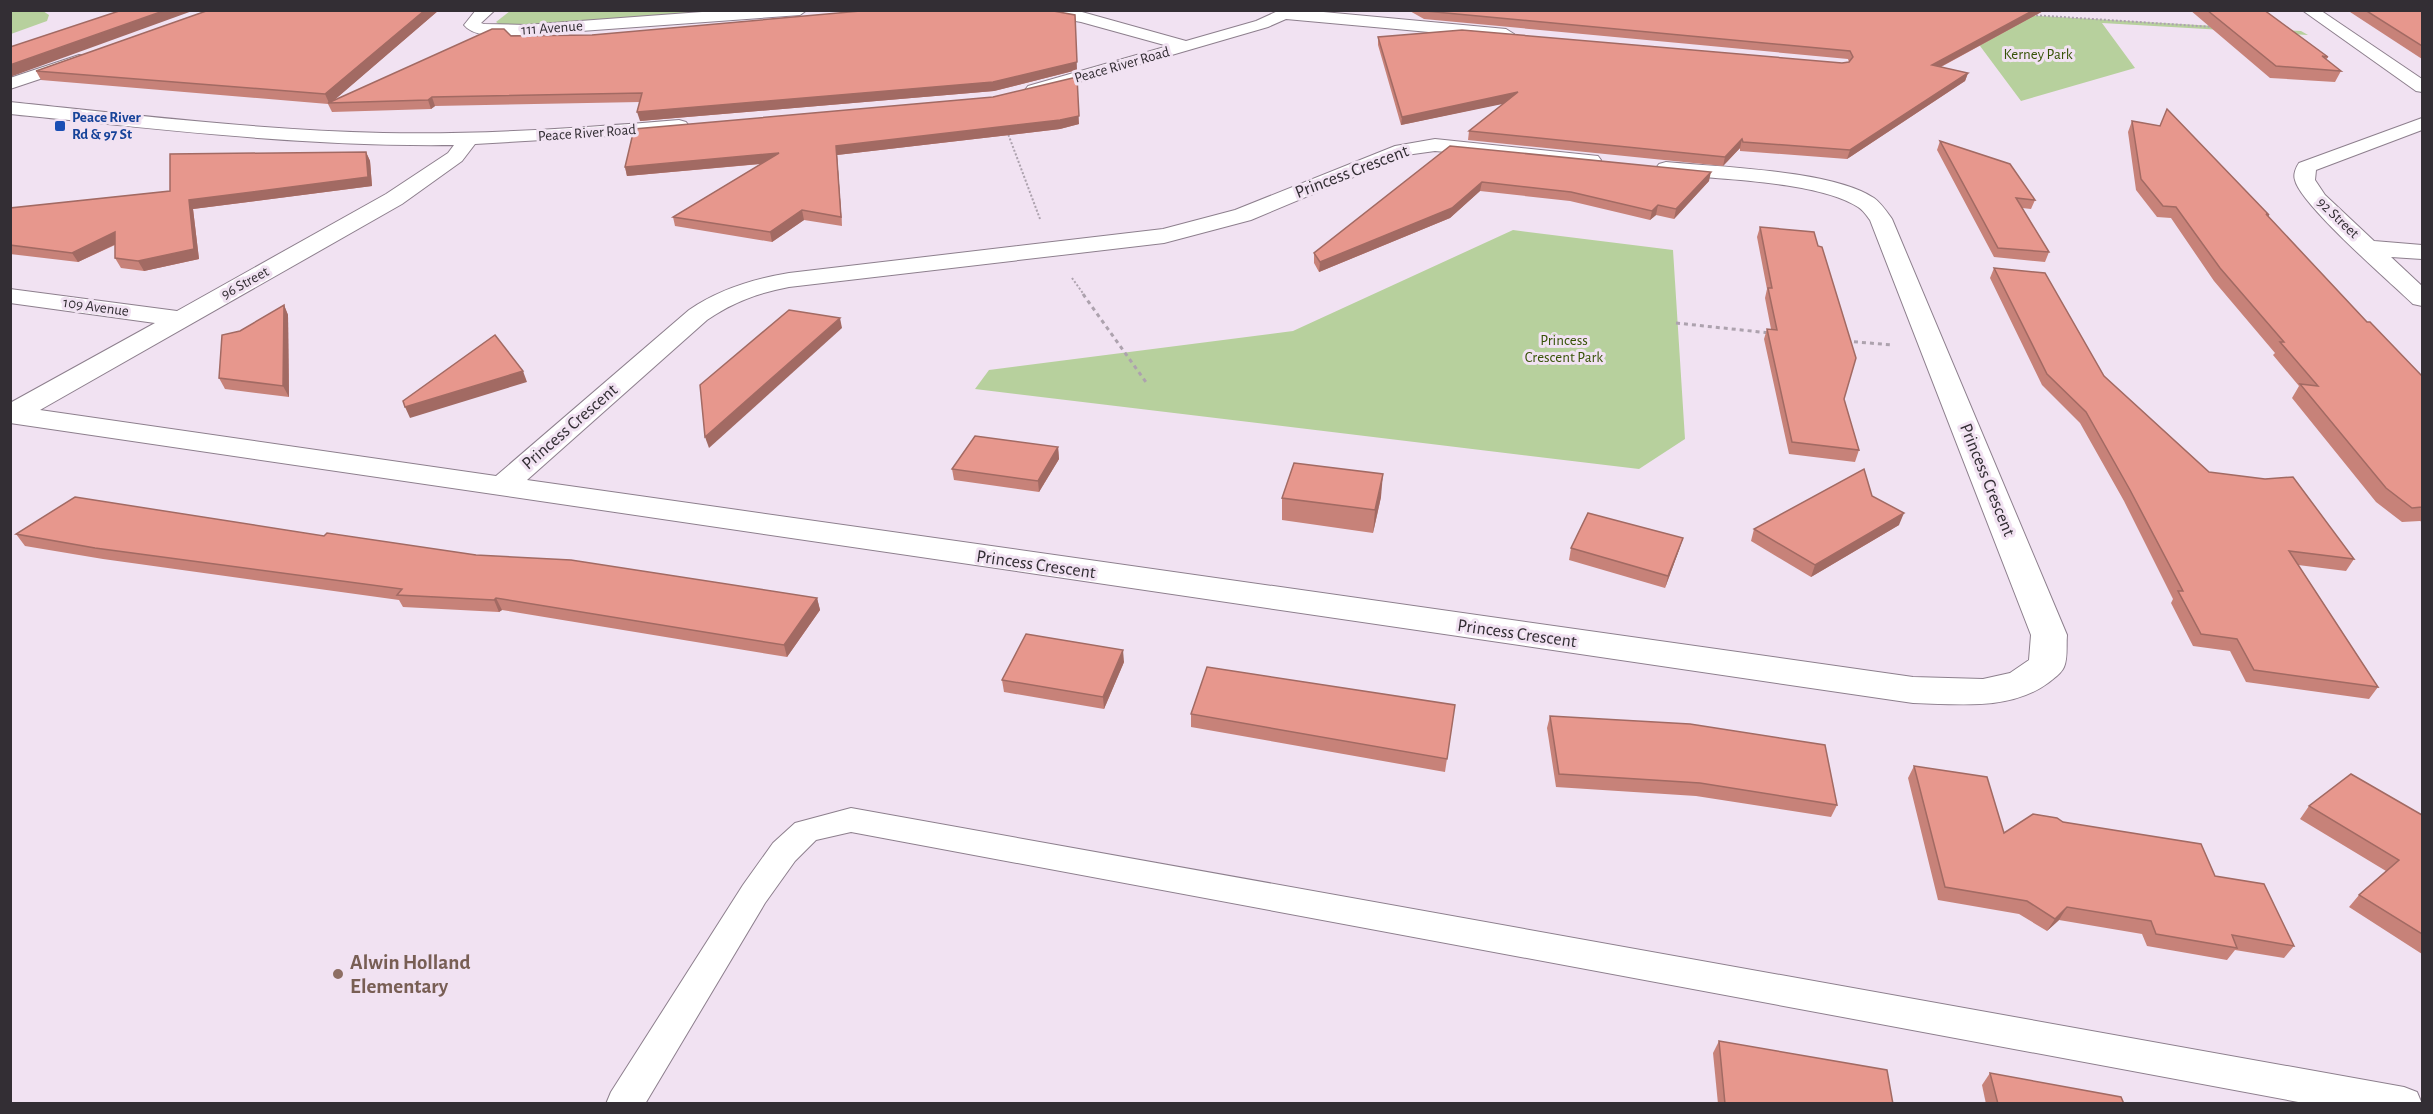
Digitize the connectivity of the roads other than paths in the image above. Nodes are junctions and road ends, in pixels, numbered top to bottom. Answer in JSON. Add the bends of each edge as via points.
{"nodes":[{"id":1,"x":488,"y":10,"type":"edge"},
{"id":2,"x":800,"y":10,"type":"edge"},
{"id":3,"x":1036,"y":10,"type":"edge"},
{"id":4,"x":2309,"y":10,"type":"edge"},
{"id":5,"x":1292,"y":13,"type":"edge"},
{"id":6,"x":1526,"y":36,"type":"edge"},
{"id":7,"x":1187,"y":46,"type":"junction"},
{"id":8,"x":95,"y":54,"type":"edge"},
{"id":9,"x":10,"y":84,"type":"edge"},
{"id":10,"x":2421,"y":85,"type":"edge"},
{"id":11,"x":994,"y":98,"type":"edge"},
{"id":12,"x":10,"y":108,"type":"edge"},
{"id":13,"x":2422,"y":124,"type":"edge"},
{"id":14,"x":694,"y":125,"type":"edge"},
{"id":15,"x":469,"y":139,"type":"junction"},
{"id":16,"x":2369,"y":248,"type":"junction"},
{"id":17,"x":2422,"y":252,"type":"edge"},
{"id":18,"x":10,"y":296,"type":"edge"},
{"id":19,"x":2422,"y":299,"type":"edge"},
{"id":20,"x":181,"y":319,"type":"junction"},
{"id":21,"x":11,"y":414,"type":"edge"},
{"id":22,"x":503,"y":486,"type":"junction"},
{"id":23,"x":624,"y":1104,"type":"edge"},
{"id":24,"x":2404,"y":1104,"type":"edge"}],
"edges":[{"from":1,"to":2,"type":"street","name":"111 Avenue","via":[[472,25],[481,29],[526,30]]},
{"from":3,"to":7,"type":"street"},
{"from":4,"to":10,"type":"street"},
{"from":5,"to":6,"type":"street"},
{"from":5,"to":7,"type":"street","name":"Peace River Road"},
{"from":7,"to":11,"type":"street","name":"Peace River Road"},
{"from":8,"to":9,"type":"street"},
{"from":12,"to":15,"type":"street","name":"Peace River Road","via":[[313,135]]},
{"from":13,"to":16,"type":"street","name":"92 Street","via":[[2306,167],[2304,180],[2316,199]]},
{"from":14,"to":15,"type":"street","name":"Peace River Road"},
{"from":15,"to":20,"type":"street","name":"96 Street","via":[[456,157],[394,199]]},
{"from":16,"to":17,"type":"street"},
{"from":16,"to":19,"type":"street","name":"92 Street"},
{"from":18,"to":20,"type":"street","name":"109 Avenue"},
{"from":20,"to":21,"type":"street","name":"96 Street"},
{"from":21,"to":22,"type":"street","name":"Princess Crescent"},
{"from":22,"to":22,"type":"street","name":"Princess Crescent","via":[[698,315],[741,290],[789,280],[1052,251],[1203,228],[1402,150],[1436,145],[1795,182],[1866,202],[1881,219],[2049,635],[2047,665],[2021,684],[1983,692],[1913,690]]},
{"from":23,"to":24,"type":"lane","via":[[784,852],[806,831],[851,820]]}]}
